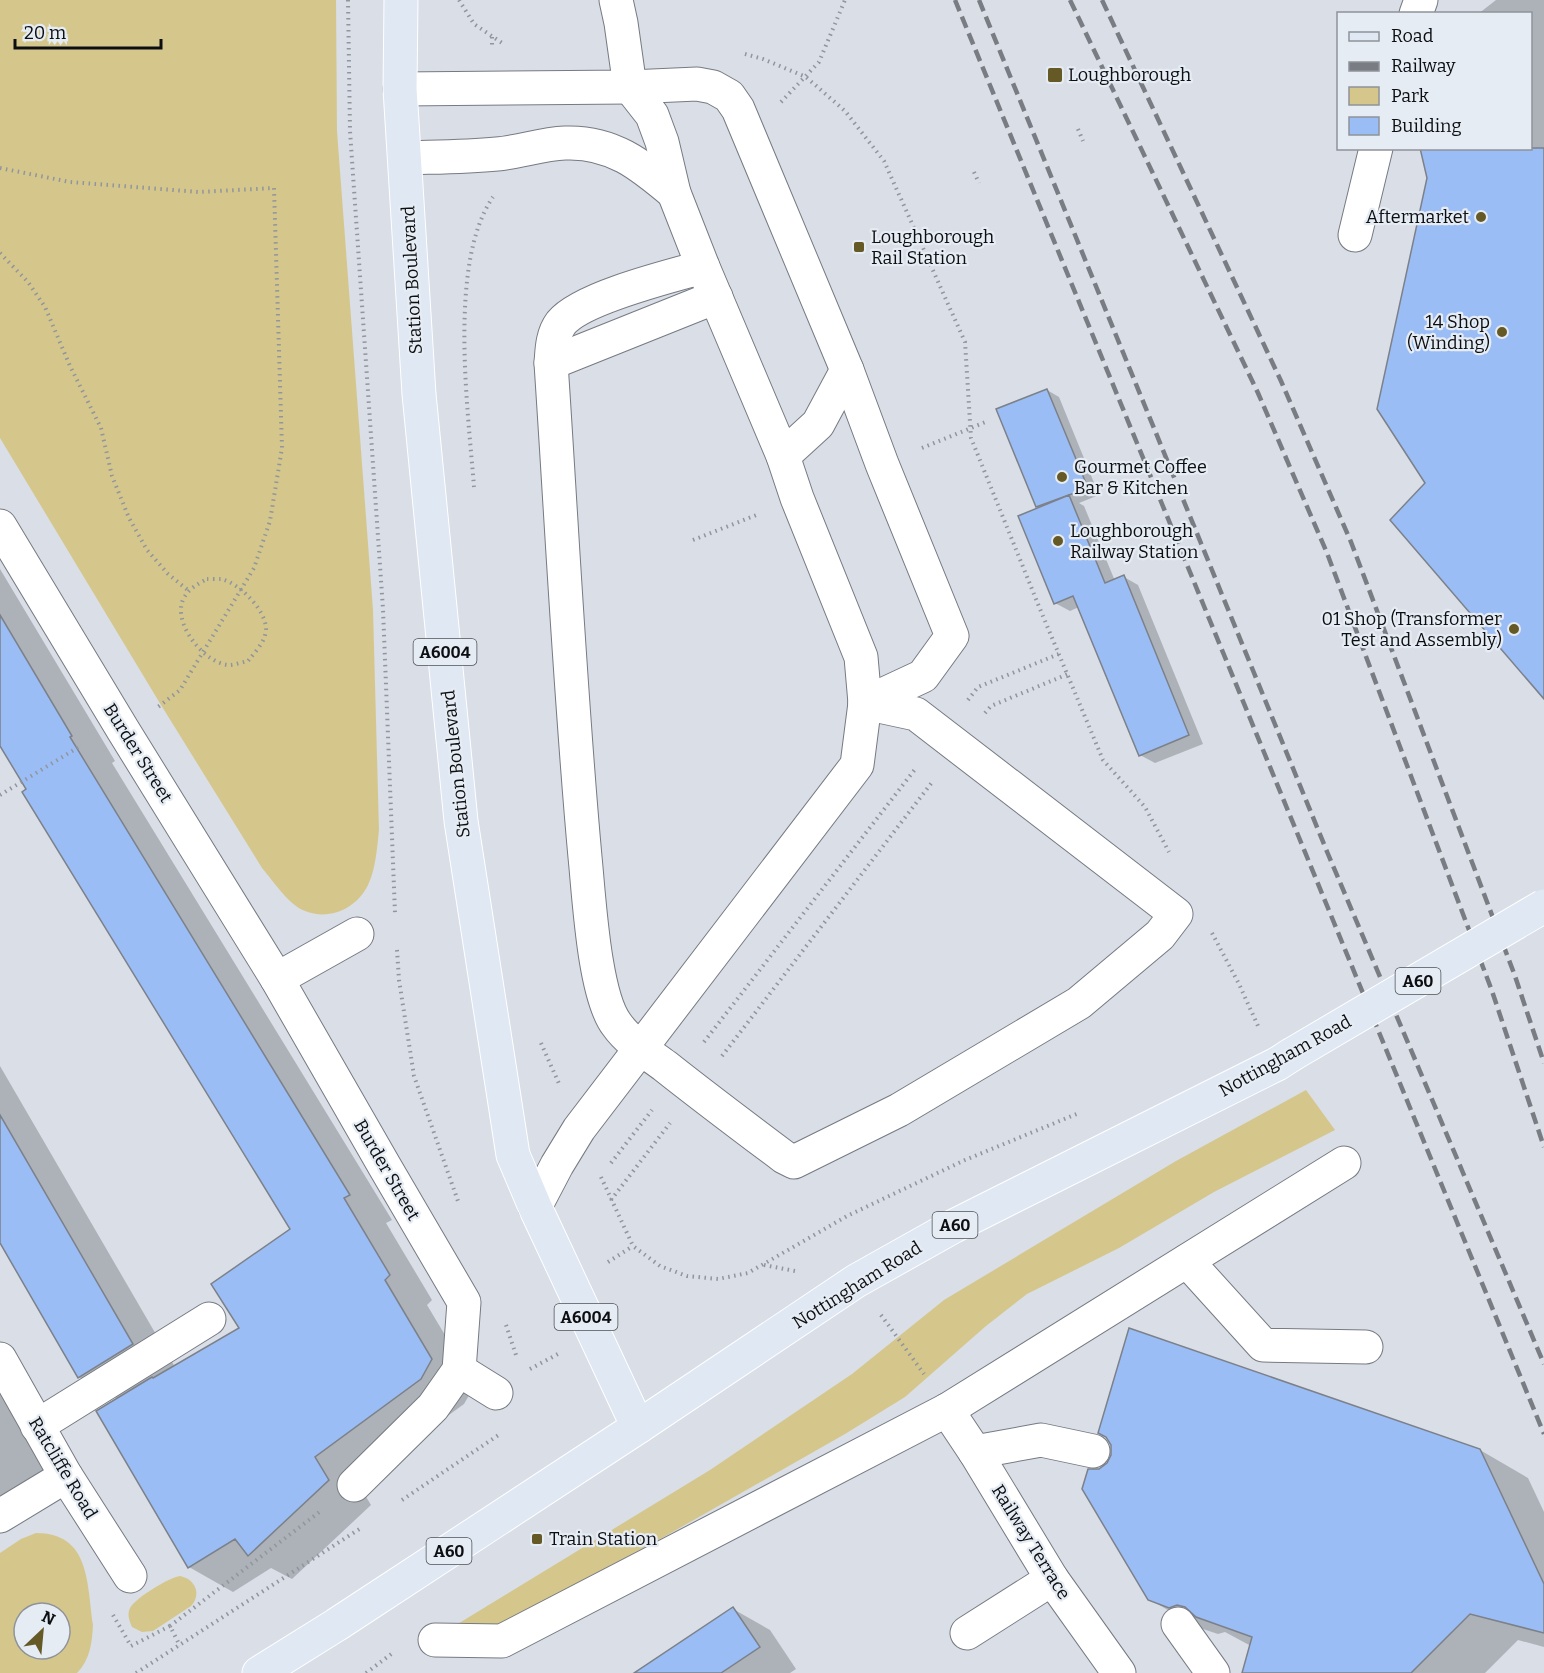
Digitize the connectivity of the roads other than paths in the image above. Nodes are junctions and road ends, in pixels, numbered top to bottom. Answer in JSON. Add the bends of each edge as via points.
{"nodes":[{"id":1,"x":401,"y":0,"type":"edge"},
{"id":2,"x":616,"y":0,"type":"edge"},
{"id":3,"x":630,"y":87,"type":"junction"},
{"id":4,"x":400,"y":89,"type":"junction"},
{"id":5,"x":1376,"y":150,"type":"edge"},
{"id":6,"x":405,"y":158,"type":"junction"},
{"id":7,"x":674,"y":193,"type":"junction"},
{"id":8,"x":1355,"y":235,"type":"dead end"},
{"id":9,"x":703,"y":267,"type":"junction"},
{"id":10,"x":716,"y":297,"type":"junction"},
{"id":11,"x":551,"y":363,"type":"junction"},
{"id":12,"x":847,"y":370,"type":"junction"},
{"id":13,"x":783,"y":456,"type":"junction"},
{"id":14,"x":0,"y":526,"type":"edge"},
{"id":15,"x":865,"y":703,"type":"junction"},
{"id":16,"x":1544,"y":906,"type":"edge"},
{"id":17,"x":357,"y":934,"type":"dead end"},
{"id":18,"x":277,"y":979,"type":"junction"},
{"id":19,"x":641,"y":1048,"type":"junction"},
{"id":20,"x":1344,"y":1163,"type":"dead end"},
{"id":21,"x":535,"y":1207,"type":"junction"},
{"id":22,"x":1187,"y":1260,"type":"junction"},
{"id":23,"x":209,"y":1319,"type":"dead end"},
{"id":24,"x":1366,"y":1347,"type":"dead end"},
{"id":25,"x":0,"y":1359,"type":"edge"},
{"id":26,"x":459,"y":1370,"type":"junction"},
{"id":27,"x":496,"y":1393,"type":"dead end"},
{"id":28,"x":947,"y":1410,"type":"junction"},
{"id":29,"x":37,"y":1426,"type":"junction"},
{"id":30,"x":638,"y":1427,"type":"junction"},
{"id":31,"x":1093,"y":1451,"type":"dead end"},
{"id":32,"x":975,"y":1452,"type":"junction"},
{"id":33,"x":66,"y":1476,"type":"junction"},
{"id":34,"x":354,"y":1485,"type":"road end"},
{"id":35,"x":0,"y":1516,"type":"edge"},
{"id":36,"x":130,"y":1576,"type":"dead end"},
{"id":37,"x":1052,"y":1579,"type":"junction"},
{"id":38,"x":1178,"y":1624,"type":"dead end"},
{"id":39,"x":967,"y":1633,"type":"dead end"},
{"id":40,"x":435,"y":1640,"type":"dead end"},
{"id":41,"x":259,"y":1673,"type":"edge"},
{"id":42,"x":1119,"y":1673,"type":"edge"},
{"id":43,"x":1213,"y":1673,"type":"edge"}],
"edges":[{"from":1,"to":4,"type":"main road","name":"Station Boulevard","number":"A6004"},
{"from":2,"to":3,"type":"street"},
{"from":3,"to":4,"type":"street"},
{"from":3,"to":7,"type":"street","via":[[652,115],[663,142]]},
{"from":3,"to":12,"type":"street","via":[[697,84],[729,96]]},
{"from":4,"to":6,"type":"main road","name":"Station Boulevard","number":"A6004"},
{"from":5,"to":8,"type":"street"},
{"from":6,"to":7,"type":"street","via":[[497,154],[565,142],[608,148],[635,162]]},
{"from":6,"to":21,"type":"main road","name":"Station Boulevard","number":"A6004","via":[[419,394],[461,821],[513,1155]]},
{"from":7,"to":9,"type":"street"},
{"from":9,"to":10,"type":"street"},
{"from":9,"to":11,"type":"street","via":[[647,282],[574,312],[560,324],[553,340]]},
{"from":10,"to":11,"type":"street"},
{"from":10,"to":13,"type":"street"},
{"from":11,"to":19,"type":"street","via":[[590,911],[610,1014]]},
{"from":12,"to":13,"type":"street","via":[[818,423]]},
{"from":12,"to":15,"type":"street","via":[[952,636],[923,676]]},
{"from":13,"to":15,"type":"street","via":[[861,657]]},
{"from":14,"to":18,"type":"street","name":"Burder Street"},
{"from":15,"to":19,"type":"street","via":[[857,765]]},
{"from":15,"to":19,"type":"street","via":[[916,714],[1176,914],[1160,935],[1079,1003],[899,1110],[794,1162]]},
{"from":16,"to":30,"type":"main road","name":"Nottingham Road","number":"A60","bridge":true,"via":[[1277,1064],[954,1226],[856,1281]]},
{"from":17,"to":18,"type":"street"},
{"from":18,"to":26,"type":"street","name":"Burder Street","via":[[464,1302]]},
{"from":19,"to":21,"type":"street","via":[[579,1129]]},
{"from":20,"to":22,"type":"street"},
{"from":21,"to":30,"type":"main road","name":"Station Boulevard","number":"A6004"},
{"from":22,"to":24,"type":"street","via":[[1263,1345]]},
{"from":22,"to":28,"type":"street"},
{"from":23,"to":29,"type":"street"},
{"from":25,"to":29,"type":"street","name":"Ratcliffe Road"},
{"from":26,"to":27,"type":"street"},
{"from":26,"to":34,"type":"street","via":[[433,1407]]},
{"from":28,"to":32,"type":"street","name":"Railway Terrace"},
{"from":28,"to":40,"type":"street","via":[[502,1641]]},
{"from":29,"to":33,"type":"street","name":"Ratcliffe Road"},
{"from":30,"to":41,"type":"main road","name":"Nottingham Road","number":"A60"},
{"from":31,"to":32,"type":"street","via":[[1041,1440]]},
{"from":32,"to":37,"type":"street","name":"Railway Terrace"},
{"from":33,"to":35,"type":"street"},
{"from":33,"to":36,"type":"street","name":"Ratcliffe Road"},
{"from":37,"to":39,"type":"street"},
{"from":37,"to":42,"type":"street","name":"Railway Terrace"},
{"from":38,"to":43,"type":"street"}]}
